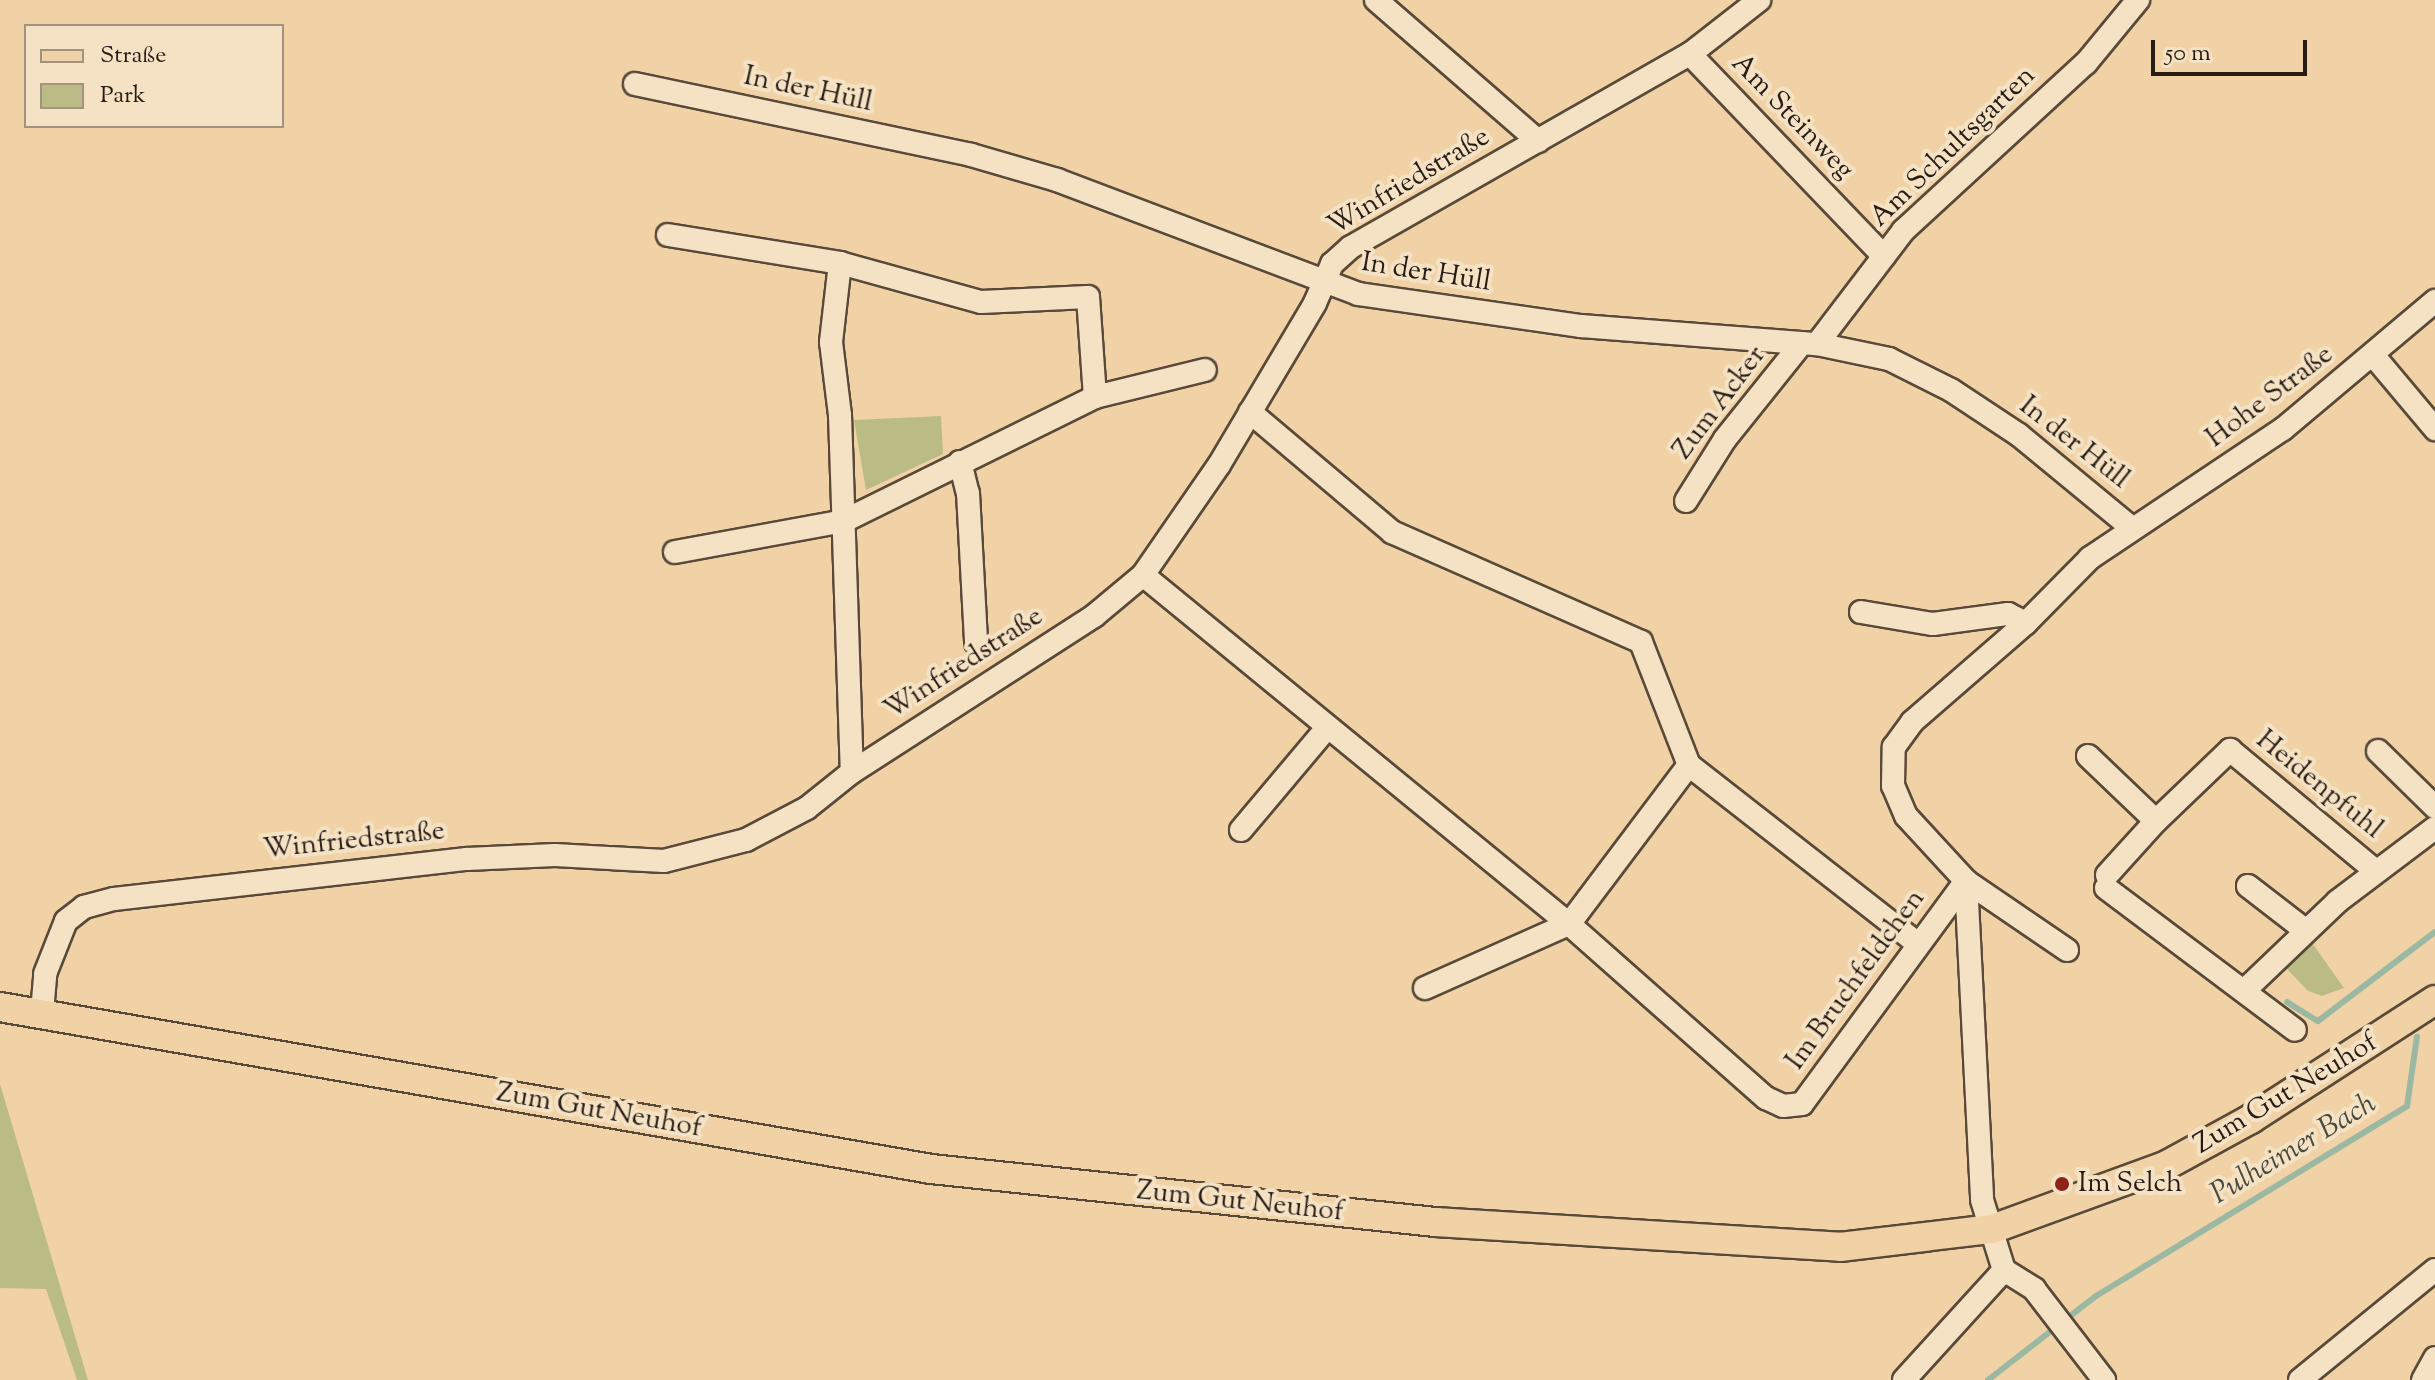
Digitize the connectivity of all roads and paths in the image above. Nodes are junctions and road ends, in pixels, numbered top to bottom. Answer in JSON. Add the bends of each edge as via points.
{"nodes":[{"id":1,"x":1376,"y":0,"type":"edge"},
{"id":2,"x":1759,"y":0,"type":"edge"},
{"id":3,"x":2138,"y":0,"type":"edge"},
{"id":4,"x":1734,"y":7,"type":"edge"},
{"id":5,"x":1690,"y":54,"type":"junction"},
{"id":6,"x":635,"y":84,"type":"dead end"},
{"id":7,"x":1538,"y":141,"type":"junction"},
{"id":8,"x":668,"y":235,"type":"dead end"},
{"id":9,"x":1884,"y":256,"type":"junction"},
{"id":10,"x":840,"y":263,"type":"junction"},
{"id":11,"x":1324,"y":283,"type":"junction"},
{"id":12,"x":2435,"y":301,"type":"edge"},
{"id":13,"x":1810,"y":344,"type":"junction"},
{"id":14,"x":2373,"y":355,"type":"junction"},
{"id":15,"x":1205,"y":370,"type":"dead end"},
{"id":16,"x":1095,"y":397,"type":"junction"},
{"id":17,"x":1250,"y":412,"type":"junction"},
{"id":18,"x":2435,"y":429,"type":"edge"},
{"id":19,"x":960,"y":462,"type":"junction"},
{"id":20,"x":1686,"y":501,"type":"dead end"},
{"id":21,"x":844,"y":521,"type":"junction"},
{"id":22,"x":2132,"y":528,"type":"junction"},
{"id":23,"x":675,"y":552,"type":"dead end"},
{"id":24,"x":1143,"y":575,"type":"junction"},
{"id":25,"x":1861,"y":612,"type":"dead end"},
{"id":26,"x":2026,"y":623,"type":"junction"},
{"id":27,"x":976,"y":643,"type":"dead end"},
{"id":28,"x":1327,"y":728,"type":"junction"},
{"id":29,"x":2378,"y":751,"type":"dead end"},
{"id":30,"x":2088,"y":756,"type":"dead end"},
{"id":31,"x":1689,"y":765,"type":"junction"},
{"id":32,"x":852,"y":772,"type":"junction"},
{"id":33,"x":2435,"y":807,"type":"edge"},
{"id":34,"x":2156,"y":821,"type":"junction"},
{"id":35,"x":2435,"y":828,"type":"edge"},
{"id":36,"x":1241,"y":830,"type":"dead end"},
{"id":37,"x":2376,"y":871,"type":"junction"},
{"id":38,"x":1960,"y":875,"type":"junction"},
{"id":39,"x":2248,"y":886,"type":"dead end"},
{"id":40,"x":1569,"y":924,"type":"junction"},
{"id":41,"x":2305,"y":930,"type":"junction"},
{"id":42,"x":1918,"y":944,"type":"junction"},
{"id":43,"x":2067,"y":950,"type":"dead end"},
{"id":44,"x":1425,"y":988,"type":"dead end"},
{"id":45,"x":2246,"y":989,"type":"junction"},
{"id":46,"x":2435,"y":1000,"type":"edge"},
{"id":47,"x":0,"y":1007,"type":"edge"},
{"id":48,"x":42,"y":1012,"type":"junction"},
{"id":49,"x":2295,"y":1030,"type":"dead end"},
{"id":50,"x":1992,"y":1229,"type":"junction"},
{"id":51,"x":2004,"y":1270,"type":"junction"},
{"id":52,"x":2435,"y":1270,"type":"edge"},
{"id":53,"x":2435,"y":1358,"type":"edge"},
{"id":54,"x":1904,"y":1380,"type":"edge"},
{"id":55,"x":2104,"y":1380,"type":"edge"},
{"id":56,"x":2300,"y":1380,"type":"edge"},
{"id":57,"x":2423,"y":1380,"type":"edge"}],
"edges":[{"from":1,"to":7,"type":"street"},
{"from":2,"to":4,"type":"street","name":"Winfriedstraße"},
{"from":3,"to":9,"type":"street","name":"Am Schultsgarten","via":[[2086,63],[1903,231]]},
{"from":4,"to":5,"type":"street","name":"Winfriedstraße"},
{"from":5,"to":7,"type":"street","name":"Winfriedstraße"},
{"from":5,"to":9,"type":"street","name":"Am Steinweg"},
{"from":6,"to":11,"type":"street","name":"In der Hüll","via":[[971,155],[1263,255]]},
{"from":7,"to":11,"type":"street","name":"Winfriedstraße","via":[[1351,247],[1332,264]]},
{"from":8,"to":10,"type":"street"},
{"from":9,"to":13,"type":"street","name":"Am Schultsgarten"},
{"from":10,"to":16,"type":"street","via":[[981,302],[1088,297]]},
{"from":10,"to":21,"type":"street","via":[[831,342]]},
{"from":11,"to":13,"type":"street","name":"In der Hüll","via":[[1358,294],[1469,312]]},
{"from":11,"to":17,"type":"street","name":"Winfriedstraße"},
{"from":12,"to":14,"type":"street","name":"Hohe Straße"},
{"from":13,"to":20,"type":"street","name":"Zum Acker","via":[[1725,439]]},
{"from":13,"to":22,"type":"street","name":"In der Hüll","via":[[1889,359],[1951,390],[2019,435]]},
{"from":14,"to":18,"type":"street"},
{"from":14,"to":22,"type":"street","name":"Hohe Straße","via":[[2248,454]]},
{"from":15,"to":16,"type":"street"},
{"from":16,"to":19,"type":"street"},
{"from":17,"to":24,"type":"street","name":"Winfriedstraße"},
{"from":17,"to":31,"type":"street","via":[[1392,532],[1641,642]]},
{"from":19,"to":21,"type":"street"},
{"from":19,"to":27,"type":"street","via":[[968,493]]},
{"from":21,"to":23,"type":"street"},
{"from":21,"to":32,"type":"street"},
{"from":22,"to":26,"type":"street","via":[[2090,558]]},
{"from":24,"to":28,"type":"street","name":"Im Bruchfeldchen"},
{"from":24,"to":32,"type":"street","name":"Winfriedstraße","via":[[1094,616]]},
{"from":25,"to":26,"type":"street","via":[[1933,624],[2008,614]]},
{"from":26,"to":38,"type":"street","via":[[1912,722],[1894,747],[1893,786],[1906,816]]},
{"from":28,"to":36,"type":"street"},
{"from":28,"to":40,"type":"street","name":"Im Bruchfeldchen"},
{"from":29,"to":33,"type":"street","name":"Heidenpfuhl"},
{"from":30,"to":34,"type":"street"},
{"from":31,"to":40,"type":"street"},
{"from":31,"to":42,"type":"street"},
{"from":32,"to":48,"type":"street","name":"Winfriedstraße","via":[[807,808],[746,840],[697,856],[664,861],[555,855],[467,859],[114,899],[84,907],[66,921],[54,941]]},
{"from":34,"to":37,"type":"street","name":"Heidenpfuhl","via":[[2230,750]]},
{"from":34,"to":45,"type":"street","name":"Heidenpfuhl","via":[[2106,881],[2169,939]]},
{"from":35,"to":37,"type":"street","name":"Heidenpfuhl"},
{"from":37,"to":41,"type":"street","name":"Heidenpfuhl"},
{"from":38,"to":42,"type":"street","name":"Im Bruchfeldchen"},
{"from":38,"to":43,"type":"street"},
{"from":38,"to":50,"type":"street","via":[[1981,1193]]},
{"from":39,"to":41,"type":"street"},
{"from":40,"to":42,"type":"street","name":"Im Bruchfeldchen","via":[[1766,1098],[1783,1106],[1802,1104]]},
{"from":40,"to":44,"type":"street"},
{"from":41,"to":45,"type":"street","name":"Heidenpfuhl"},
{"from":45,"to":49,"type":"street","name":"Heidenpfuhl"},
{"from":46,"to":50,"type":"main road","name":"Zum Gut Neuhof","via":[[2277,1103],[2165,1166]]},
{"from":47,"to":48,"type":"main road","name":"Zum Gut Neuhof"},
{"from":48,"to":50,"type":"main road","name":"Zum Gut Neuhof","via":[[931,1169],[1435,1222],[1738,1244],[1840,1247]]},
{"from":50,"to":51,"type":"street"},
{"from":51,"to":54,"type":"street"},
{"from":51,"to":55,"type":"street","via":[[2034,1289]]},
{"from":52,"to":56,"type":"street"},
{"from":53,"to":57,"type":"street"}]}
